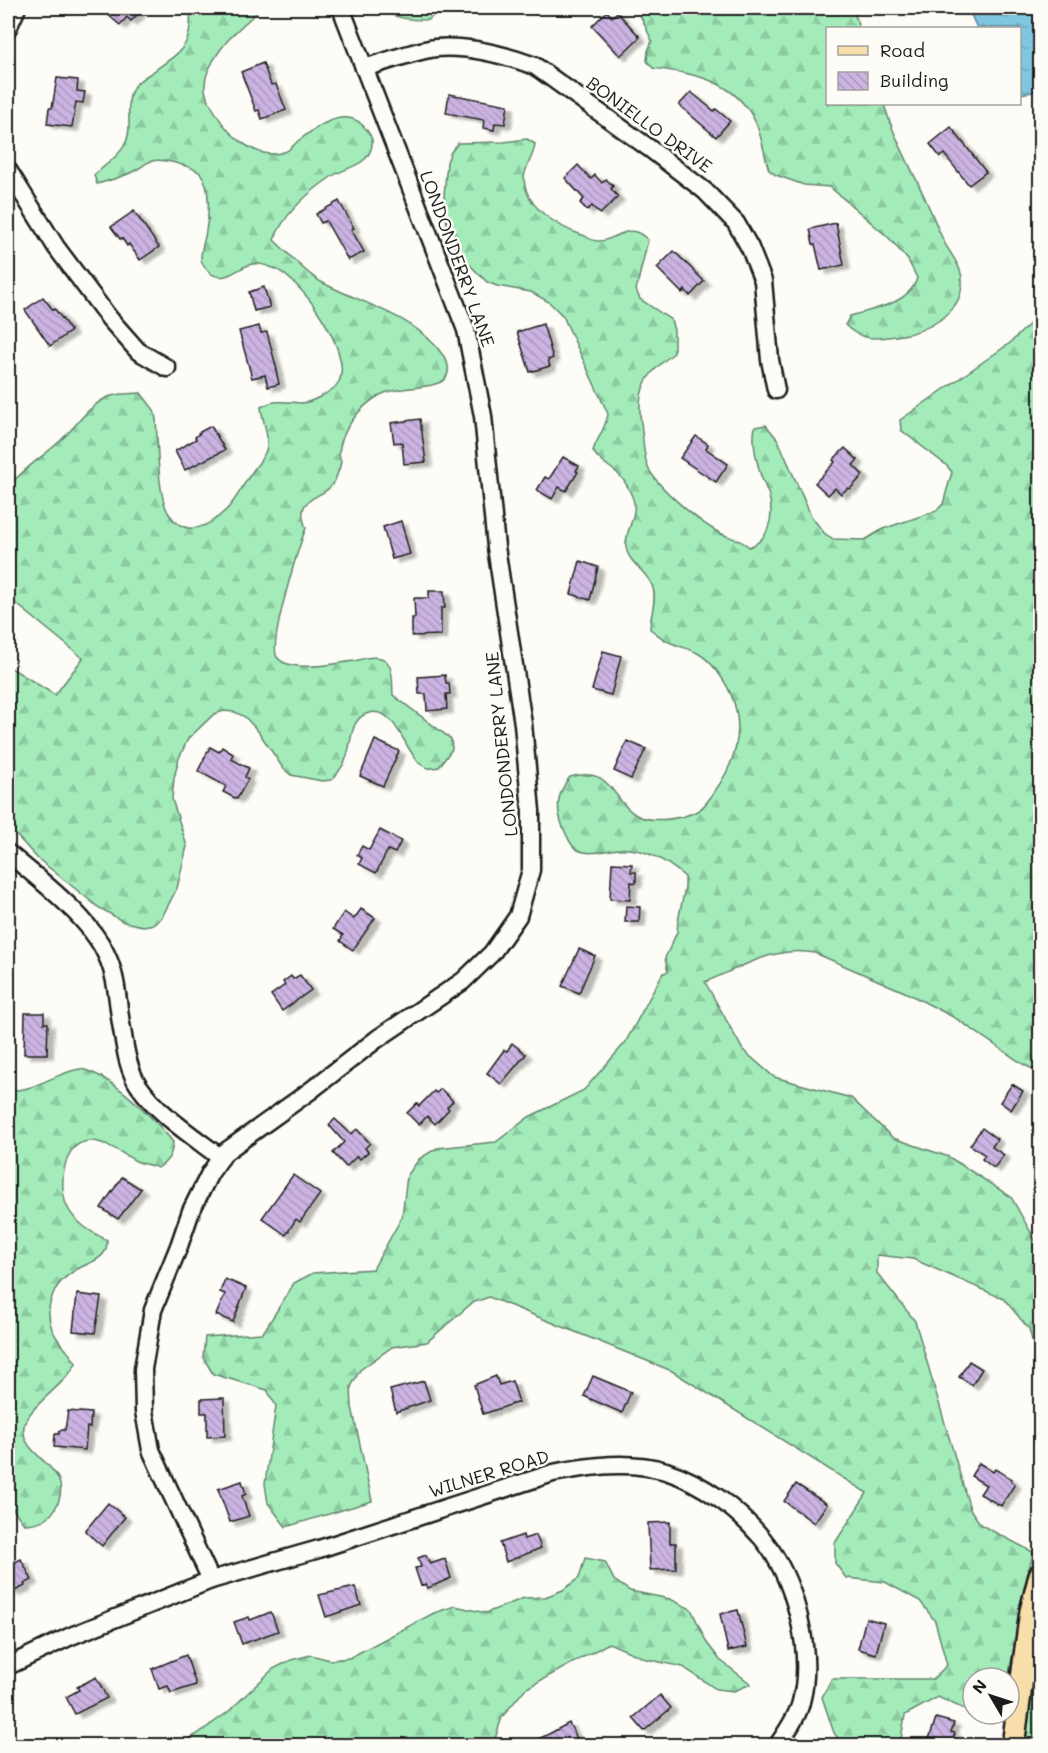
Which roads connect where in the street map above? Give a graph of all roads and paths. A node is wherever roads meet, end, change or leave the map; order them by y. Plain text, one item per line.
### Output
1 (16, 8) edge
2 (340, 8) edge
3 (8, 28) edge
4 (364, 68) junction
5 (8, 170) edge
6 (167, 368) dead end
7 (776, 390) dead end
8 (8, 853) edge
9 (221, 1158) junction
10 (1041, 1575) edge
11 (211, 1580) junction
12 (8, 1666) edge
13 (777, 1746) edge
14 (1013, 1746) edge

1 - 3 street
2 - 4 street, LONDONDERRY LANE
4 - 7 street, BONIELLO DRIVE
4 - 9 street, LONDONDERRY LANE
5 - 6 street
8 - 9 street
9 - 11 street, LONDONDERRY LANE
10 - 14 main road
11 - 12 street, WILNER ROAD
11 - 13 street, WILNER ROAD

